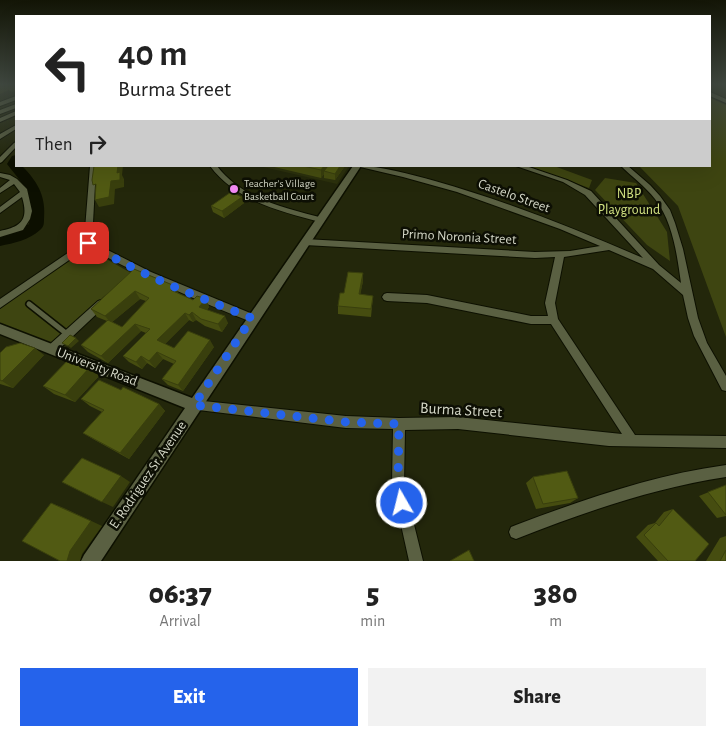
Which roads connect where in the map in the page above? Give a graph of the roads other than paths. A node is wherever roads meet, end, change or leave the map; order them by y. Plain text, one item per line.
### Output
1 (14, 110) edge
2 (0, 120) edge
3 (15, 128) edge
4 (0, 137) edge
5 (15, 145) edge
6 (0, 161) edge
7 (93, 167) edge
8 (214, 167) edge
9 (357, 167) edge
10 (364, 167) edge
11 (522, 167) edge
12 (625, 167) edge
13 (0, 176) edge
14 (14, 181) junction
15 (0, 191) edge
16 (24, 192) junction
17 (0, 211) edge
18 (320, 220) junction
19 (0, 234) edge
20 (305, 242) junction
21 (88, 243) junction
22 (612, 247) junction
23 (560, 254) junction
24 (656, 267) junction
25 (688, 293) junction
26 (110, 296) edge
27 (387, 297) dead end
28 (0, 304) edge
29 (29, 304) dead end
30 (252, 318) junction
31 (554, 320) junction
32 (0, 329) edge
33 (68, 335) junction
34 (52, 349) junction
35 (726, 386) edge
36 (194, 405) junction
37 (399, 424) junction
38 (632, 440) junction
39 (726, 442) edge
40 (726, 471) edge
41 (516, 532) dead end
42 (90, 561) edge
43 (416, 561) edge

1 - 2 street
3 - 4 street
5 - 6 street
7 - 21 street
8 - 18 street
9 - 18 street, E. Rodriguez Sr. Avenue
10 - 22 street, Castelo Street
11 - 24 street
12 - 25 street
13 - 14 street
14 - 15 street
14 - 16 street
16 - 17 street
16 - 19 street
18 - 20 street, E. Rodriguez Sr. Avenue
20 - 23 street, Primo Noronia Street
20 - 30 street, E. Rodriguez Sr. Avenue
21 - 28 street
21 - 30 street
22 - 23 street, Primo Noronia Street
22 - 24 street, Castelo Street
23 - 31 street
24 - 25 street
25 - 35 street
26 - 33 street
27 - 31 street
29 - 33 lane
30 - 36 street, E. Rodriguez Sr. Avenue
31 - 38 street
32 - 34 street, University Road
33 - 34 street
34 - 36 street, University Road
36 - 37 street, Burma Street
36 - 42 street, E. Rodriguez Sr. Avenue
37 - 38 street, Burma Street
37 - 43 street
38 - 39 street, Burma Street
40 - 41 street

